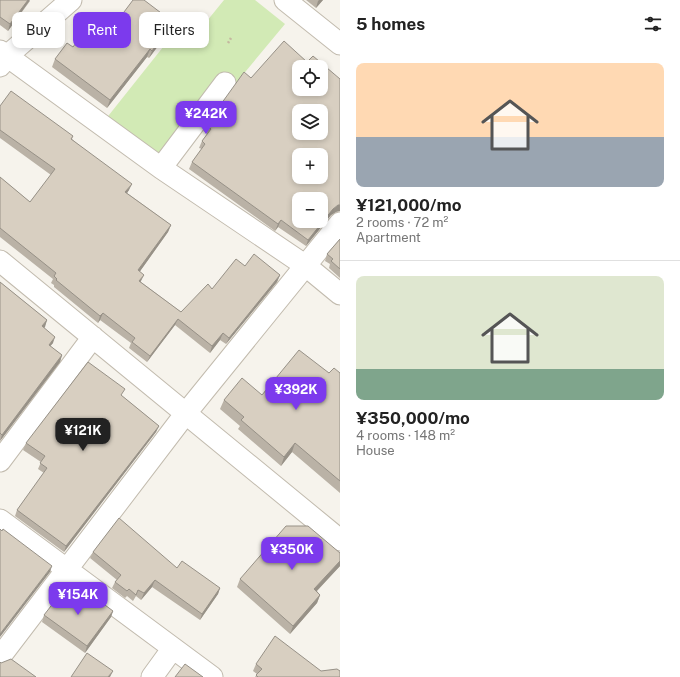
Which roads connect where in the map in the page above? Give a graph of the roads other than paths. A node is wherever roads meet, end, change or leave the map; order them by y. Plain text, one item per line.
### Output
1 (71, 0) edge
2 (285, 0) edge
3 (340, 44) edge
4 (2, 58) edge
5 (225, 83) dead end
6 (161, 168) junction
7 (340, 223) edge
8 (0, 261) edge
9 (306, 266) junction
10 (340, 294) edge
11 (93, 337) junction
12 (186, 413) junction
13 (0, 461) edge
14 (0, 520) edge
15 (340, 540) edge
16 (66, 569) junction
17 (173, 648) junction
18 (0, 658) edge
19 (152, 677) edge
20 (212, 677) edge

1 - 4 street
2 - 3 street
4 - 6 street
5 - 6 street
6 - 9 street
7 - 9 street
8 - 11 street
9 - 10 street
9 - 12 street
11 - 12 street
11 - 13 street
12 - 15 street
12 - 16 street
14 - 16 street
16 - 17 street
16 - 18 street
17 - 19 street
17 - 20 street

